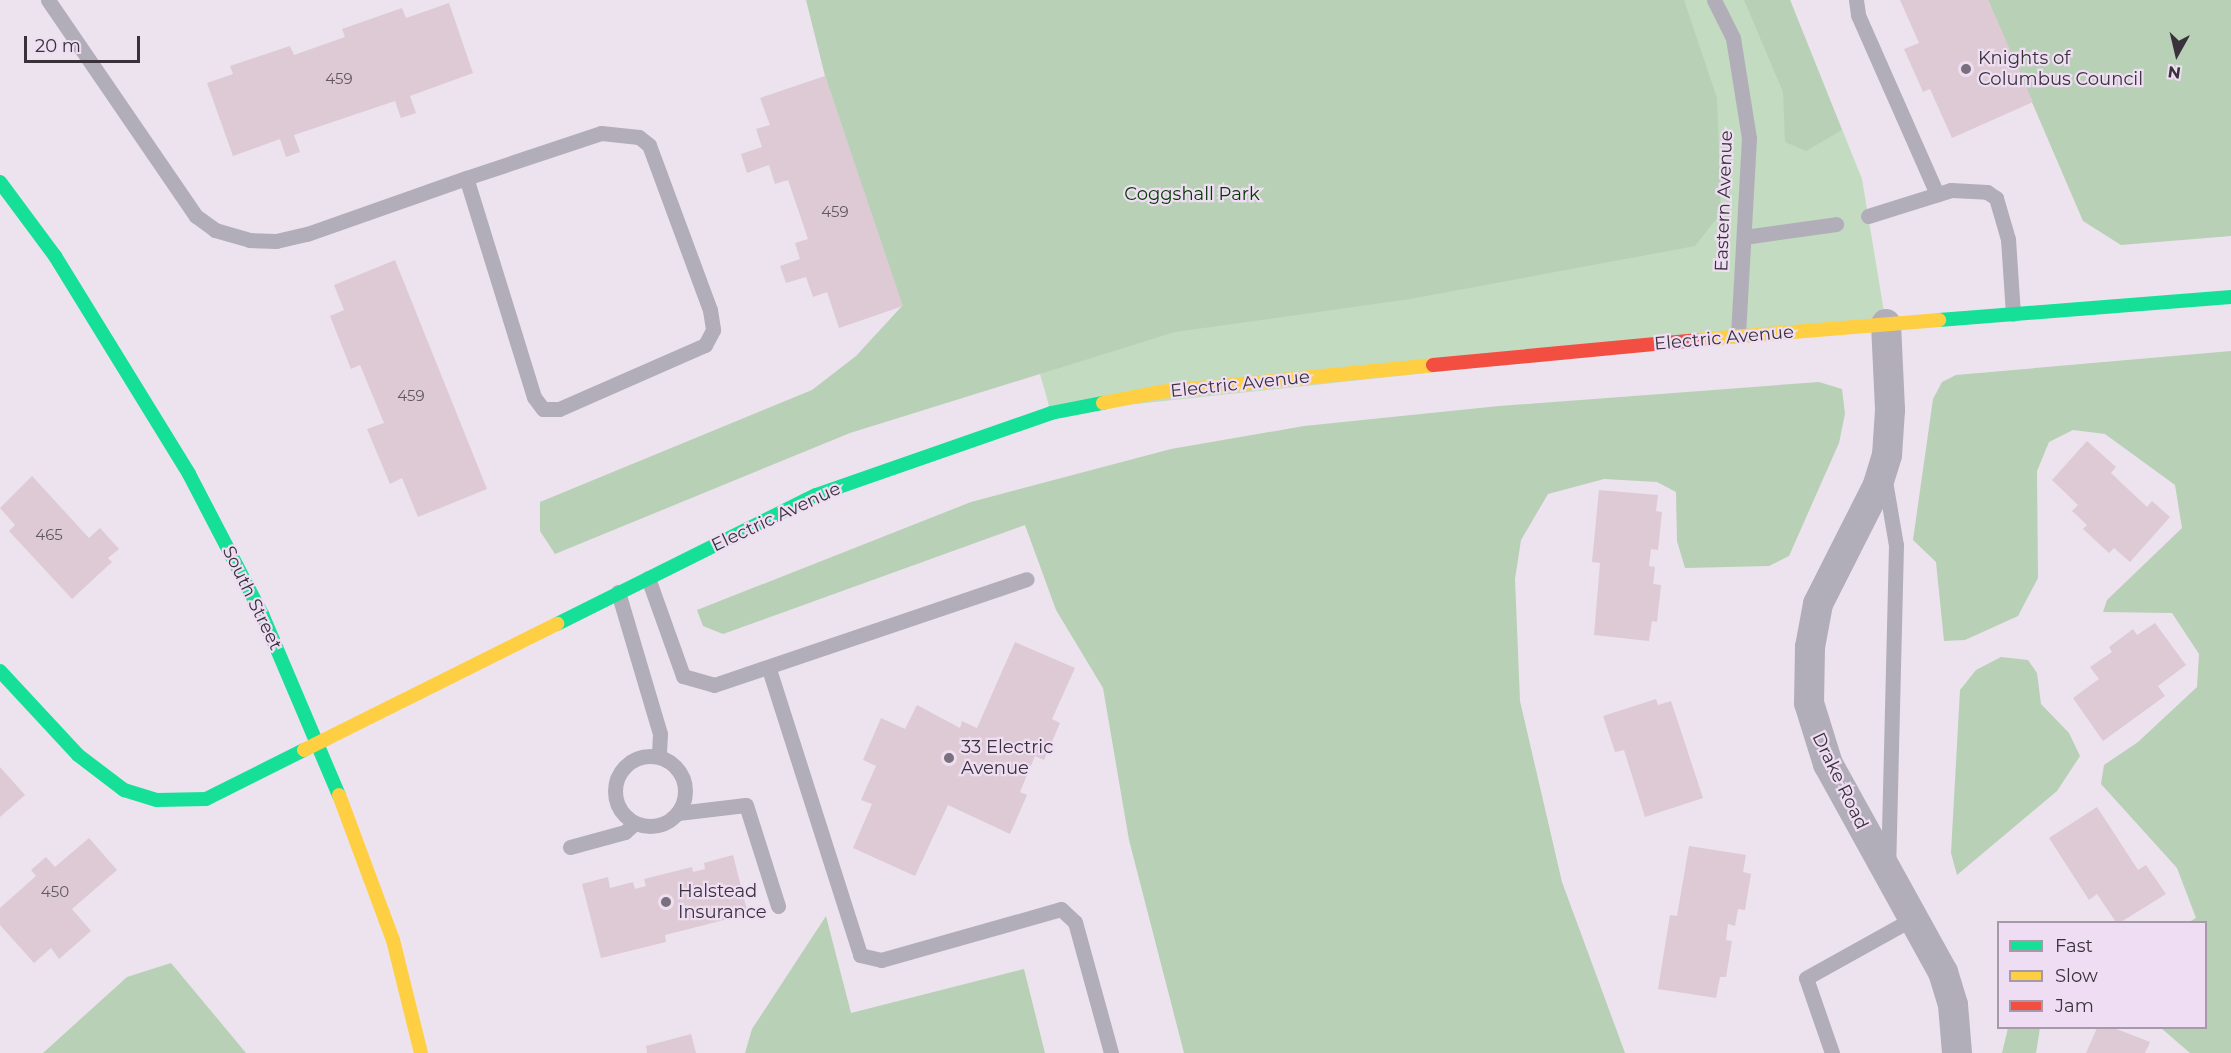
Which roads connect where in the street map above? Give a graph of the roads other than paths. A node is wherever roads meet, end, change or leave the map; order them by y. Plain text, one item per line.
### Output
1 (48, 0) edge
2 (1714, 0) edge
3 (1856, 0) edge
4 (466, 178) junction
5 (0, 182) edge
6 (1936, 194) junction
7 (1868, 216) dead end
8 (1836, 224) dead end
9 (1744, 237) junction
10 (2231, 297) edge
11 (2013, 314) junction
12 (1886, 324) junction
13 (1738, 336) junction
14 (1883, 472) junction
15 (648, 578) junction
16 (1027, 579) dead end
17 (618, 592) junction
18 (769, 669) junction
19 (0, 671) edge
20 (319, 740) junction
21 (659, 756) junction
22 (678, 813) junction
23 (635, 823) junction
24 (570, 847) dead end
25 (1888, 873) junction
26 (778, 906) dead end
27 (1914, 918) junction
28 (421, 1053) edge
29 (1111, 1053) edge
30 (1832, 1053) edge
31 (1956, 1053) edge

1 - 4 lane
2 - 9 lane, Eastern Avenue
3 - 6 lane
4 - 4 lane
5 - 20 main road, South Street
6 - 7 lane
6 - 11 lane
8 - 9 lane
9 - 13 lane, Eastern Avenue
10 - 11 main road, Electric Avenue
11 - 12 main road, Electric Avenue
12 - 13 main road, Electric Avenue
12 - 14 street, Drake Road
13 - 15 main road, Electric Avenue
14 - 25 lane
14 - 25 street, Drake Road
15 - 17 main road, Electric Avenue
15 - 18 lane
16 - 18 lane
17 - 20 main road, Electric Avenue
17 - 21 lane
18 - 29 lane
19 - 20 main road, Electric Avenue
20 - 28 main road, South Street
21 - 22 lane
21 - 23 lane
22 - 23 lane
22 - 26 lane
23 - 24 lane
25 - 27 street, Drake Road
27 - 30 lane
27 - 31 street, Drake Road

